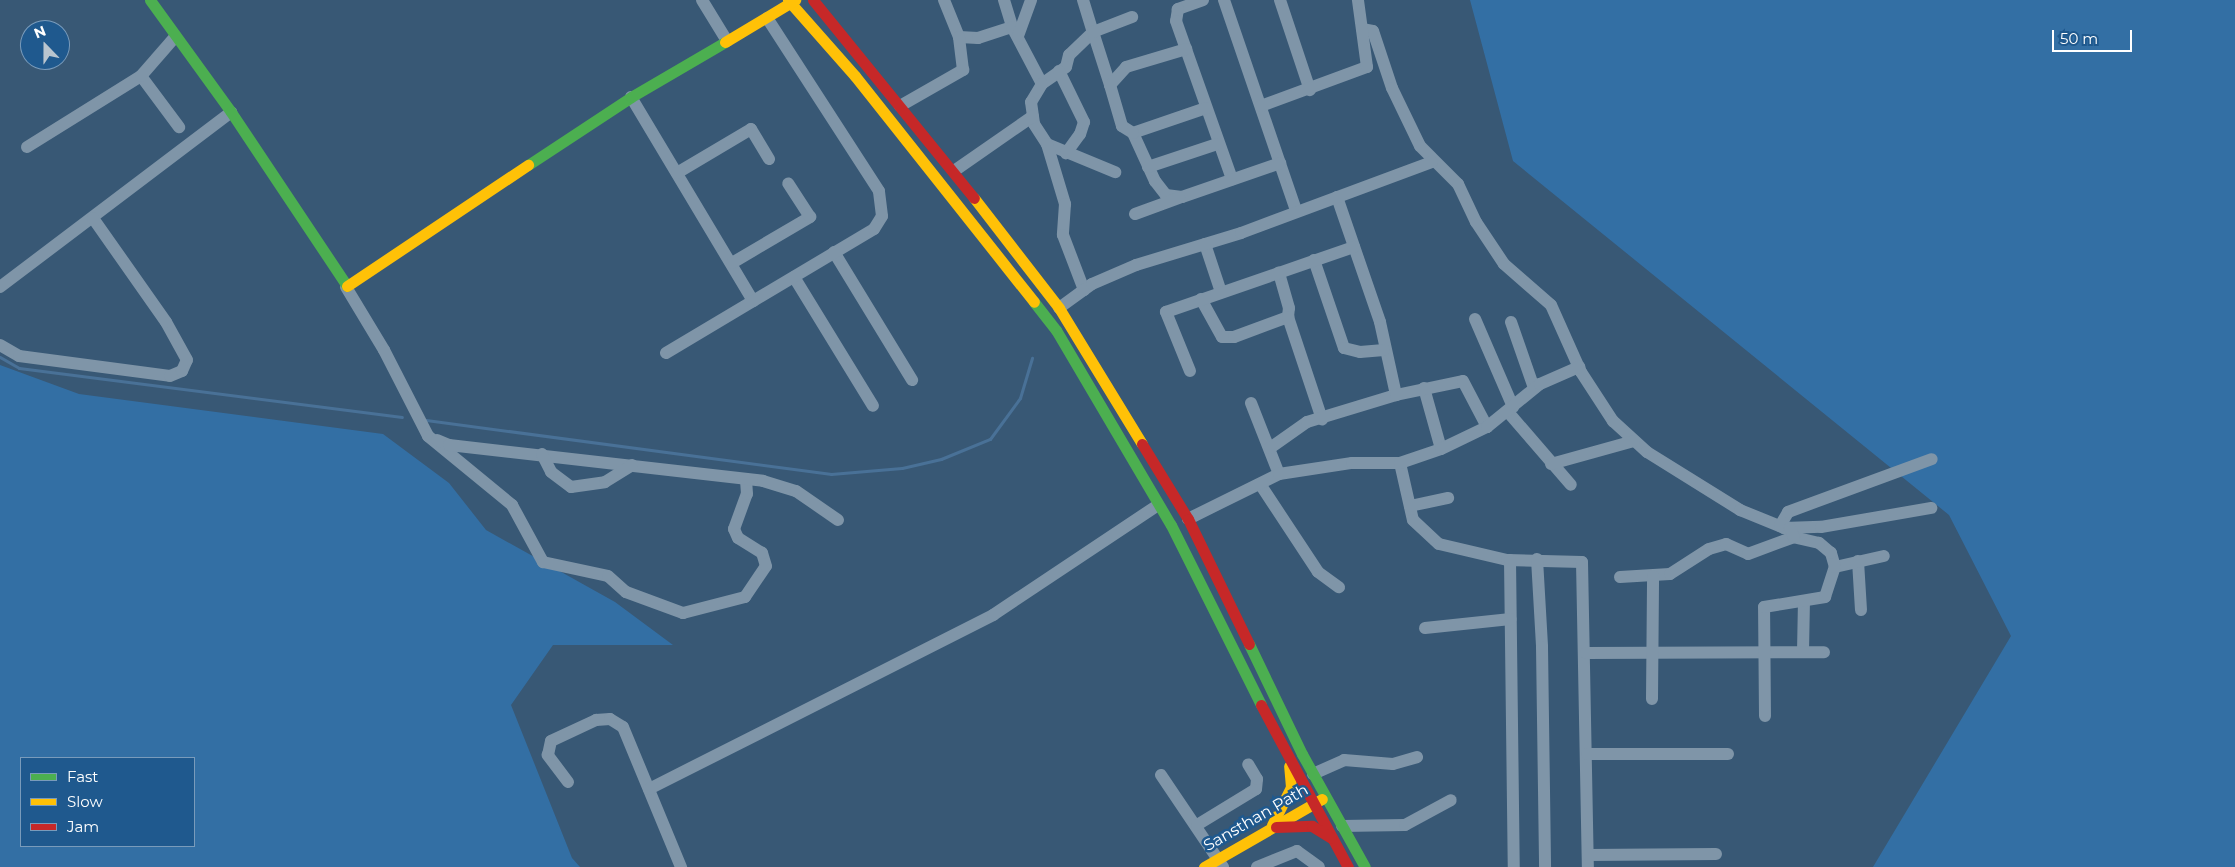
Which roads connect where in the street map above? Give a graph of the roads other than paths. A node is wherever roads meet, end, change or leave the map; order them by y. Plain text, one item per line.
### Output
1 (150, 0) edge
2 (702, 0) edge
3 (813, 0) edge
4 (944, 0) edge
5 (1004, 0) edge
6 (1031, 0) edge
7 (1083, 0) edge
8 (1203, 0) edge
9 (1224, 0) edge
10 (1280, 0) edge
11 (1358, 0) edge
12 (791, 1) edge
13 (1132, 17) dead end
14 (767, 18) junction
15 (1362, 29) junction
16 (1016, 32) junction
17 (1093, 32) junction
18 (175, 37) junction
19 (959, 37) junction
20 (727, 41) junction
21 (1186, 49) junction
22 (1059, 71) junction
23 (141, 76) junction
24 (1042, 84) junction
25 (1110, 85) junction
26 (1310, 90) junction
27 (631, 97) junction
28 (900, 106) junction
29 (1261, 106) junction
30 (1206, 108) junction
31 (231, 112) junction
32 (1033, 116) junction
33 (179, 126) dead end
34 (1134, 133) junction
35 (1047, 144) junction
36 (1217, 144) junction
37 (27, 147) dead end
38 (1066, 153) junction
39 (769, 158) dead end
40 (1432, 162) junction
41 (1280, 163) junction
42 (1148, 167) junction
43 (954, 171) junction
44 (1115, 172) dead end
45 (677, 173) junction
46 (1232, 179) junction
47 (788, 183) dead end
48 (1182, 197) junction
49 (1338, 197) junction
50 (1296, 210) junction
51 (1135, 214) dead end
52 (93, 218) junction
53 (1205, 244) junction
54 (1354, 247) junction
55 (834, 252) junction
56 (1314, 260) junction
57 (732, 263) junction
58 (1279, 272) junction
59 (794, 277) junction
60 (0, 287) edge
61 (346, 287) junction
62 (1084, 290) junction
63 (1221, 292) junction
64 (1201, 299) junction
65 (753, 301) junction
66 (1059, 308) junction
67 (1288, 317) junction
68 (1475, 318) dead end
69 (1511, 322) dead end
70 (0, 345) edge
71 (1384, 350) junction
72 (666, 353) dead end
73 (1579, 367) junction
74 (1190, 371) dead end
75 (912, 380) dead end
76 (1424, 388) junction
77 (1534, 388) junction
78 (1396, 395) junction
79 (1251, 403) dead end
80 (873, 406) dead end
81 (1510, 410) junction
82 (1322, 419) junction
83 (1487, 427) junction
84 (428, 436) junction
85 (1634, 441) junction
86 (1270, 448) junction
87 (1440, 449) junction
88 (542, 454) junction
89 (1932, 459) dead end
90 (1400, 463) junction
91 (1551, 464) junction
92 (632, 465) junction
93 (1279, 474) junction
94 (746, 479) junction
95 (1260, 484) junction
96 (1571, 485) dead end
97 (1448, 498) dead end
98 (1158, 505) junction
99 (1410, 506) junction
100 (1931, 508) dead end
101 (1188, 518) junction
102 (838, 520) dead end
103 (1788, 531) junction
104 (1884, 556) dead end
105 (1537, 559) junction
106 (1510, 560) junction
107 (1858, 561) junction
108 (1835, 568) junction
109 (1653, 576) junction
110 (1620, 577) dead end
111 (1339, 587) dead end
112 (1804, 602) junction
113 (1861, 610) dead end
114 (1511, 619) junction
115 (1425, 628) dead end
116 (1763, 652) junction
117 (1803, 652) junction
118 (1824, 652) dead end
119 (1586, 653) junction
120 (1650, 653) junction
121 (1652, 699) dead end
122 (1765, 716) dead end
123 (1587, 754) junction
124 (1728, 754) dead end
125 (1417, 757) dead end
126 (1289, 761) junction
127 (1248, 764) dead end
128 (1312, 774) junction
129 (1161, 775) dead end
130 (568, 782) dead end
131 (648, 789) junction
132 (1326, 797) junction
133 (1451, 800) dead end
134 (1312, 804) junction
135 (1198, 825) junction
136 (1342, 826) junction
137 (1270, 828) junction
138 (1331, 838) junction
139 (1716, 854) dead end
140 (1588, 861) edge
141 (1221, 863) edge
142 (681, 867) edge
143 (1204, 867) edge
144 (1257, 867) edge
145 (1319, 867) edge
146 (1348, 867) edge
147 (1365, 867) edge
148 (1514, 867) edge
149 (1545, 867) edge

1 - 18 main road
2 - 20 street
3 - 28 main road
4 - 19 street
5 - 16 street
6 - 16 street
7 - 17 street
8 - 21 street
9 - 29 street
10 - 26 street
11 - 15 street
12 - 14 main road
12 - 98 main road
13 - 17 street
14 - 20 main road
14 - 55 street
15 - 26 street
15 - 40 street
16 - 19 street
16 - 24 street
17 - 22 street
17 - 25 street
18 - 23 street
18 - 31 main road
19 - 28 street
20 - 27 main road
21 - 25 street
21 - 30 street
22 - 24 street
22 - 38 street
23 - 33 street
23 - 37 street
24 - 32 street
25 - 34 street
26 - 29 street
27 - 45 street
27 - 61 main road
28 - 43 main road
29 - 41 street
30 - 34 street
30 - 36 street
31 - 52 street
31 - 61 main road
32 - 35 street
32 - 43 street
34 - 42 street
35 - 38 street
35 - 62 street
36 - 42 street
36 - 46 street
38 - 44 street
39 - 45 street
40 - 49 street
40 - 73 street
41 - 46 street
41 - 50 street
42 - 48 street
43 - 66 main road
45 - 57 street
46 - 48 street
47 - 57 street
48 - 51 street
49 - 50 street
49 - 54 street
50 - 53 street
52 - 60 street
52 - 70 street
53 - 62 street
53 - 63 street
54 - 56 street
54 - 71 street
55 - 59 street
55 - 75 street
56 - 58 street
56 - 71 street
57 - 65 street
58 - 63 street
58 - 67 street
59 - 65 street
59 - 80 street
61 - 84 street
62 - 66 street
63 - 64 street
64 - 67 street
64 - 74 street
65 - 72 street
66 - 101 main road
67 - 82 street
68 - 81 street
69 - 77 street
71 - 78 street
73 - 77 street
73 - 85 street
76 - 78 street
76 - 83 street
76 - 87 street
77 - 81 street
78 - 82 street
79 - 86 street
81 - 83 street
81 - 91 street
82 - 86 street
83 - 87 street
84 - 88 street
84 - 94 street
85 - 91 street
85 - 103 street
86 - 93 street
87 - 90 street
88 - 92 street
88 - 92 street
89 - 103 street
90 - 93 street
90 - 99 street
91 - 96 street
92 - 94 street
93 - 95 street
94 - 102 street
95 - 101 street
95 - 111 street
97 - 99 street
98 - 126 main road
98 - 131 street
99 - 106 street
100 - 103 street
101 - 128 main road
103 - 108 street
103 - 109 street
104 - 107 street
105 - 106 street
105 - 119 street
105 - 149 street
106 - 114 street
107 - 108 street
107 - 113 street
108 - 112 street
109 - 110 street
109 - 120 street
112 - 116 street
112 - 117 street
114 - 115 street
114 - 148 street
116 - 117 street
116 - 120 street
116 - 122 street
117 - 118 street
119 - 120 street
119 - 123 street
120 - 121 street
123 - 124 street
123 - 140 street
125 - 128 street
126 - 134 main road
126 - 137 main road
127 - 135 street
128 - 132 main road
129 - 135 street
130 - 131 street
131 - 142 street
132 - 134 main road, Sansthan Path
132 - 136 main road
133 - 136 street
134 - 137 main road, Sansthan Path
134 - 138 main road
135 - 141 street
136 - 147 main road
137 - 138 main road
137 - 141 main road, Sansthan Path
138 - 146 main road
139 - 140 street
141 - 143 main road, Sansthan Path
144 - 145 street

